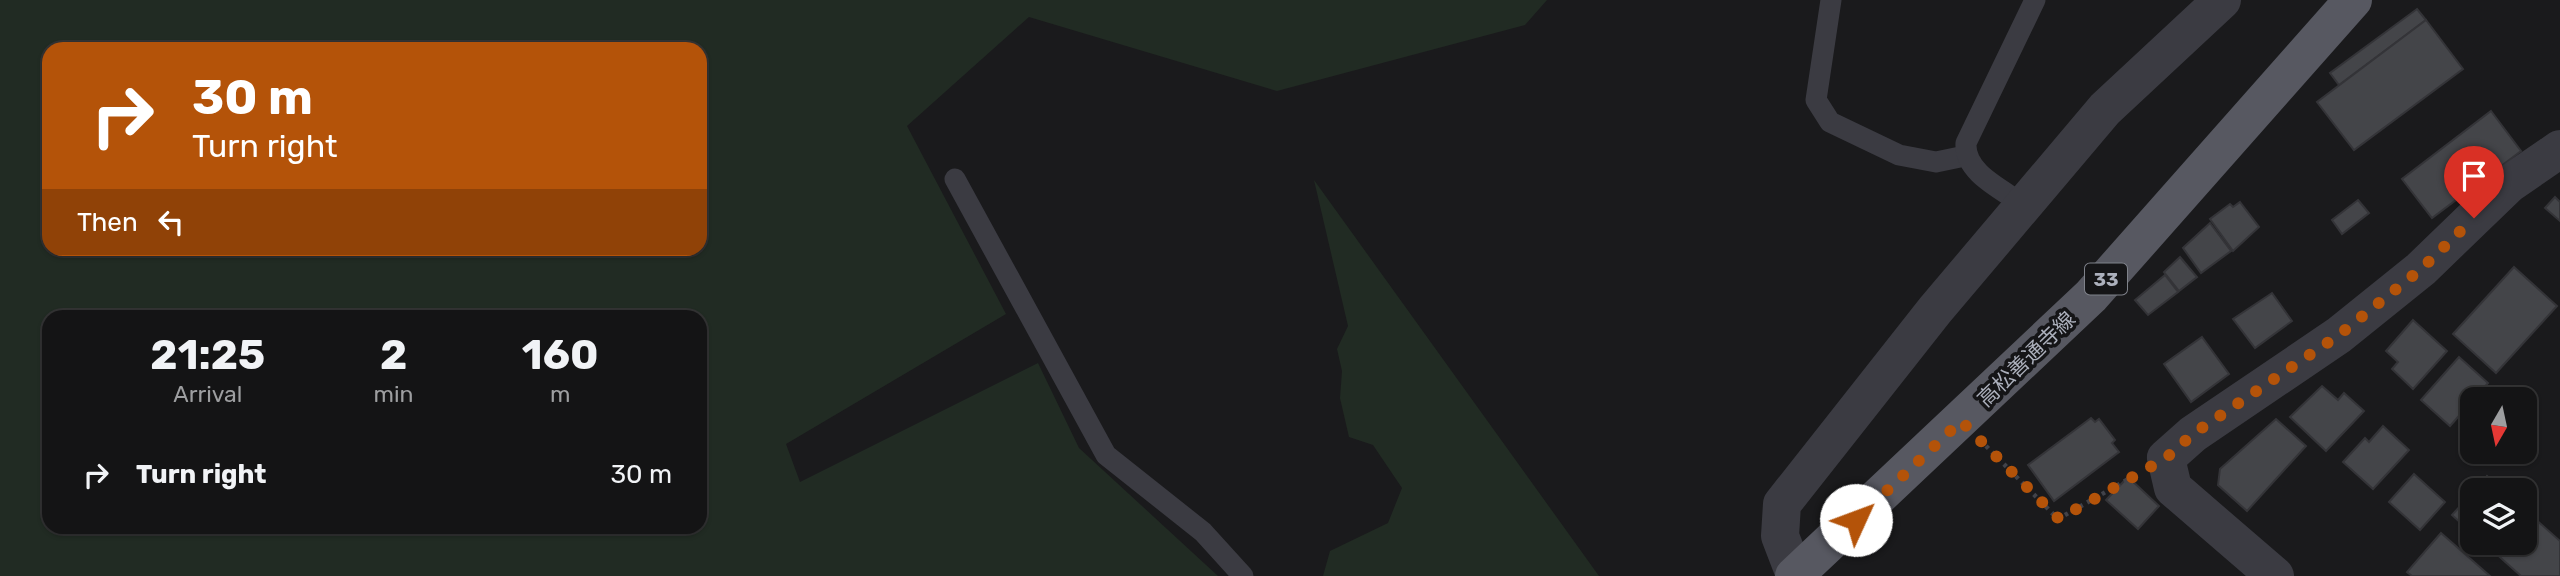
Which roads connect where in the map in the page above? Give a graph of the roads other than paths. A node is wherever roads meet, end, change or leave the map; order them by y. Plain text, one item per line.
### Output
1 (1831, 0) edge
2 (2035, 0) edge
3 (2222, 0) edge
4 (2353, 0) edge
5 (2560, 149) edge
6 (1965, 156) junction
7 (955, 179) dead end
8 (2024, 205) junction
9 (1243, 576) edge
10 (1795, 576) edge
11 (2275, 576) edge

1 - 6 lane
2 - 6 lane
3 - 8 street
4 - 10 main road, 高松善通寺線 / 33
5 - 11 street
6 - 8 lane
7 - 9 lane
8 - 10 street

